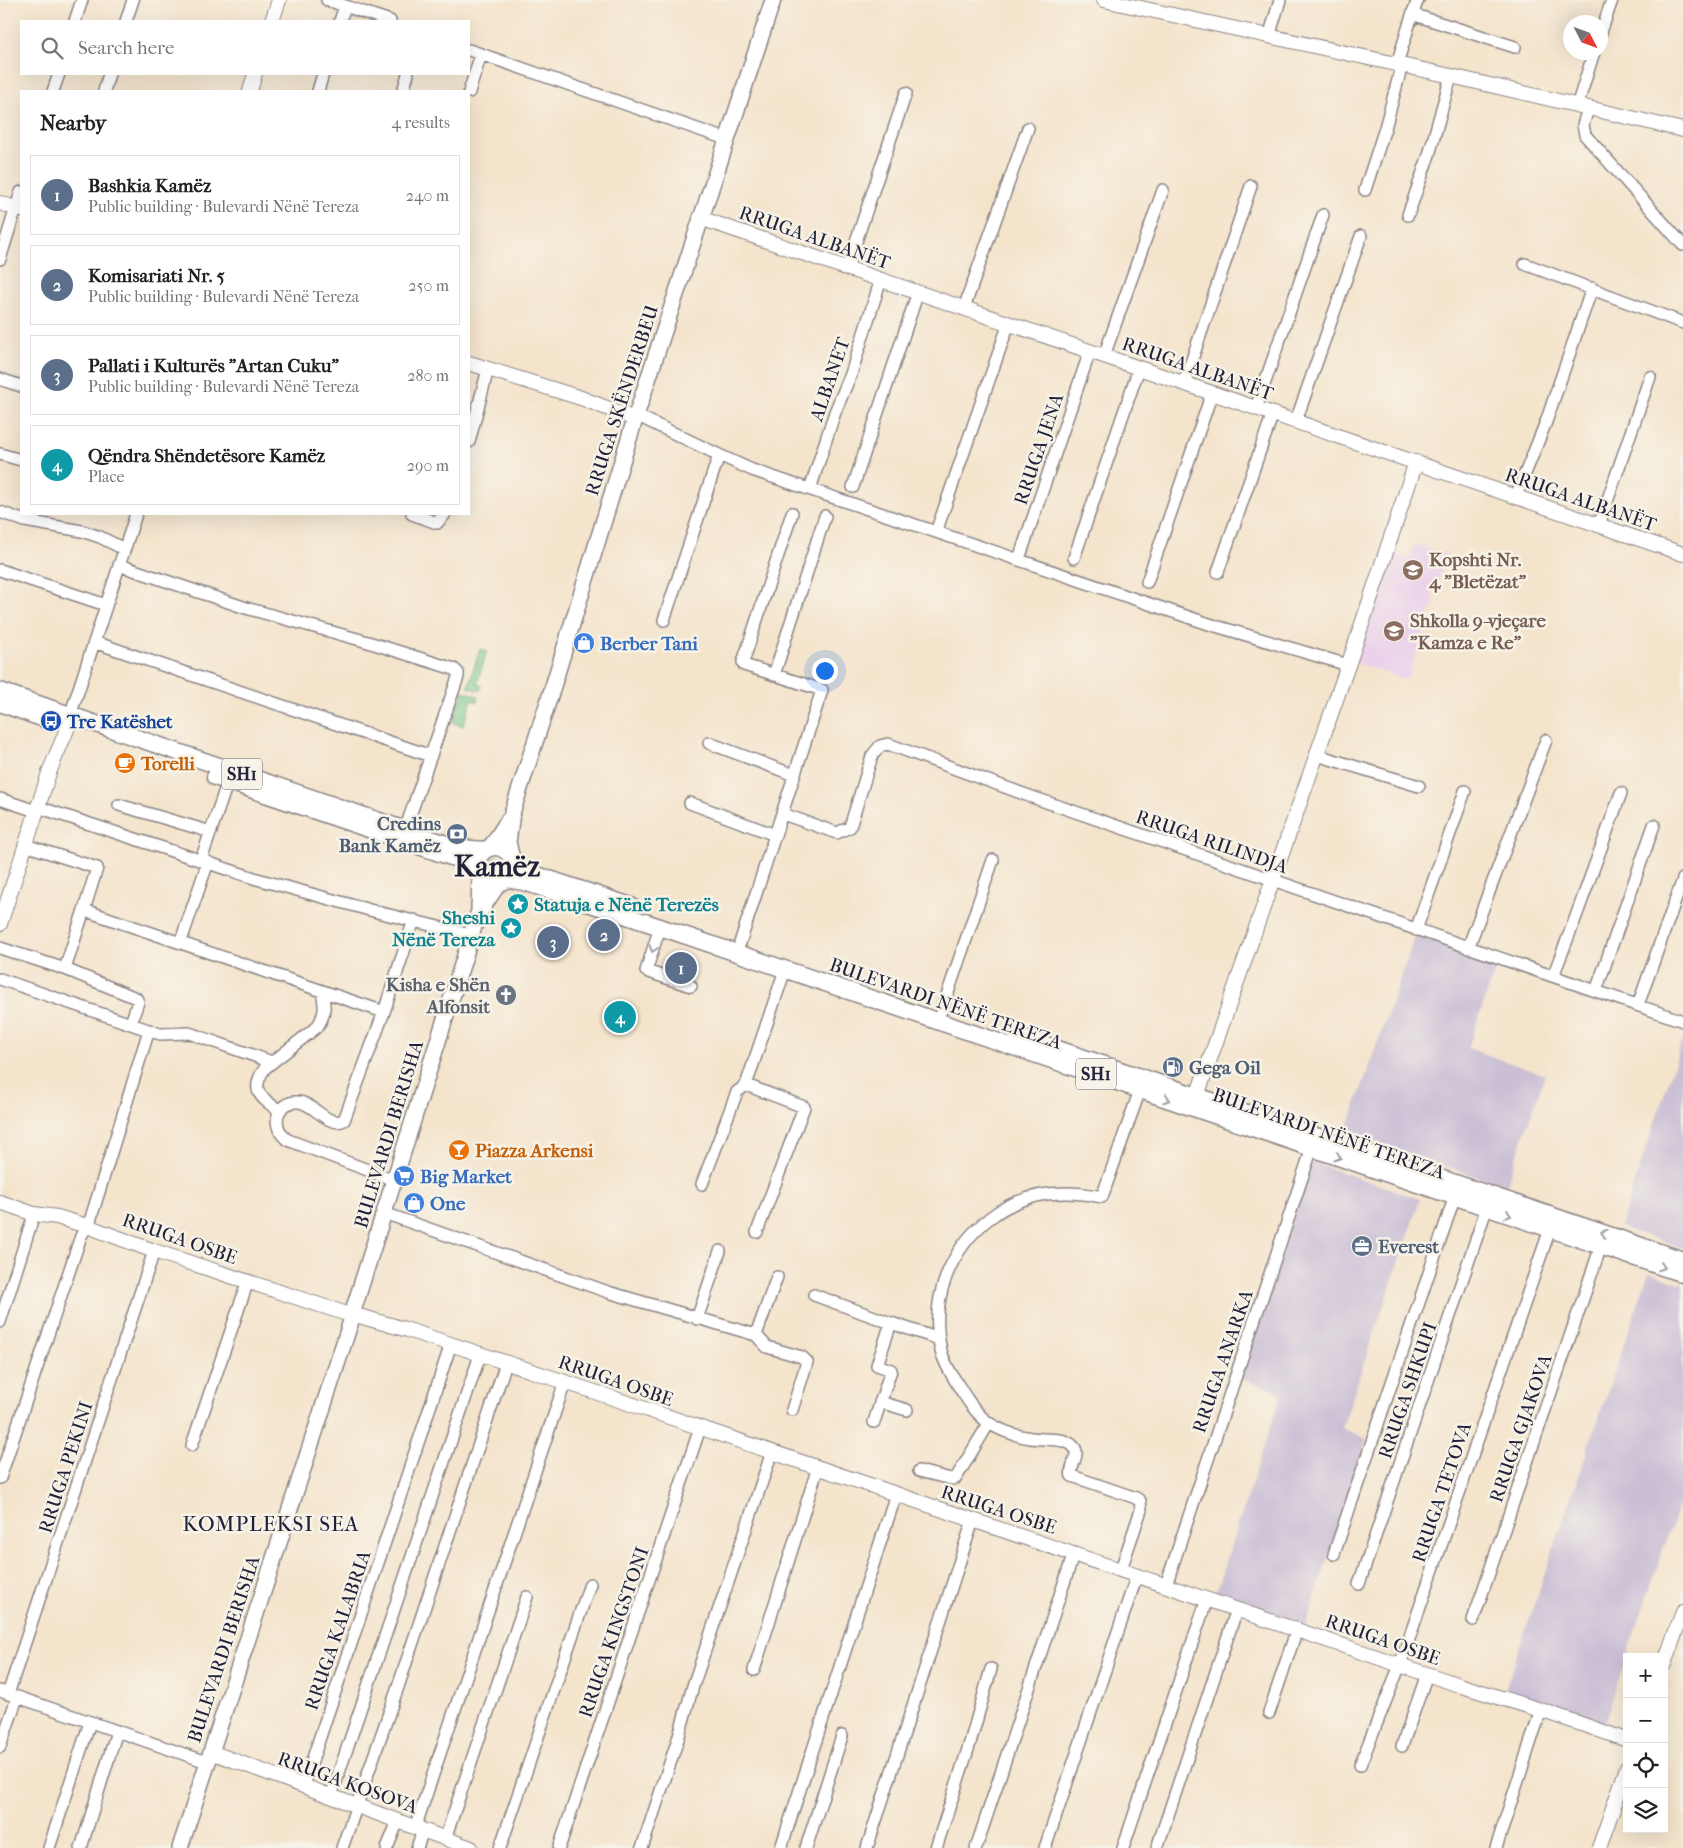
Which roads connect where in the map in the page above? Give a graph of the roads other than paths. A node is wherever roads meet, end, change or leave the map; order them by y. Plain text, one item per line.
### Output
1 (82, 0) edge
2 (133, 0) edge
3 (279, 0) edge
4 (327, 0) edge
5 (773, 0) edge
6 (1104, 0) edge
7 (1280, 0) edge
8 (1418, 0) edge
9 (1612, 0) edge
10 (345, 6) junction
11 (1413, 12) junction
12 (1607, 15) edge
13 (75, 20) edge
14 (126, 20) edge
15 (272, 20) edge
16 (340, 20) edge
17 (387, 20) edge
18 (1269, 37) junction
19 (1514, 47) dead end
20 (470, 50) edge
21 (481, 54) junction
22 (1592, 60) edge
23 (1399, 65) junction
24 (59, 75) edge
25 (109, 75) edge
26 (256, 75) edge
27 (323, 75) edge
28 (408, 75) edge
29 (1451, 76) junction
30 (53, 90) edge
31 (104, 90) edge
32 (250, 90) edge
33 (318, 90) edge
34 (403, 90) edge
35 (470, 90) edge
36 (906, 93) dead end
37 (1583, 107) junction
38 (1028, 128) dead end
39 (1683, 130) edge
40 (726, 139) junction
41 (1251, 186) dead end
42 (1163, 190) dead end
43 (1364, 190) dead end
44 (0, 202) edge
45 (19, 209) edge
46 (1408, 215) dead end
47 (1323, 216) dead end
48 (700, 218) junction
49 (1361, 236) dead end
50 (1683, 245) edge
51 (0, 259) edge
52 (1525, 264) dead end
53 (847, 268) junction
54 (881, 279) junction
55 (1592, 288) junction
56 (918, 292) junction
57 (964, 308) junction
58 (1683, 322) edge
59 (1010, 324) junction
60 (1090, 351) junction
61 (1104, 356) junction
62 (470, 362) edge
63 (1140, 368) junction
64 (488, 369) junction
65 (1650, 377) dead end
66 (0, 379) edge
67 (1184, 383) junction
68 (20, 386) edge
69 (1212, 393) junction
70 (1256, 408) junction
71 (1273, 413) junction
72 (636, 417) junction
73 (472, 420) edge
74 (1296, 421) junction
75 (470, 435) edge
76 (0, 454) edge
77 (719, 455) junction
78 (20, 460) edge
79 (1416, 462) junction
80 (854, 487) dead end
81 (810, 489) junction
82 (1516, 496) junction
83 (0, 512) edge
84 (792, 513) dead end
85 (136, 515) edge
86 (414, 515) edge
87 (444, 515) edge
88 (825, 516) dead end
89 (27, 517) edge
90 (1599, 524) junction
91 (936, 532) junction
92 (124, 548) junction
93 (1683, 554) edge
94 (1074, 558) dead end
95 (1018, 559) junction
96 (119, 565) junction
97 (0, 570) edge
98 (1218, 572) dead end
99 (1147, 582) dead end
100 (106, 605) junction
101 (664, 620) dead end
102 (94, 642) junction
103 (1348, 665) junction
104 (774, 675) junction
105 (0, 691) edge
106 (0, 703) edge
107 (69, 721) junction
108 (1546, 740) dead end
109 (709, 743) dead end
110 (1317, 755) junction
111 (431, 756) junction
112 (794, 776) junction
113 (228, 781) junction
114 (1419, 786) dead end
115 (1465, 791) dead end
116 (1621, 792) dead end
117 (0, 799) edge
118 (690, 802) dead end
119 (119, 805) dead end
120 (37, 809) junction
121 (512, 813) junction
122 (783, 814) junction
123 (1654, 825) dead end
124 (405, 830) junction
125 (211, 832) junction
126 (774, 835) junction
127 (25, 845) junction
128 (487, 849) junction
129 (512, 859) junction
130 (993, 860) dead end
131 (205, 861) junction
132 (479, 872) junction
133 (1683, 879) edge
134 (1272, 880) junction
135 (503, 881) junction
136 (84, 910) junction
137 (478, 914) junction
138 (414, 920) junction
139 (0, 924) edge
140 (660, 927) junction
141 (1416, 930) junction
142 (471, 935) junction
143 (181, 941) junction
144 (0, 948) edge
145 (739, 948) junction
146 (1468, 948) junction
147 (65, 969) junction
148 (785, 970) junction
149 (1553, 976) junction
150 (0, 979) edge
151 (691, 986) dead end
152 (322, 991) junction
153 (1596, 991) junction
154 (1638, 1006) junction
155 (942, 1010) junction
156 (384, 1012) junction
157 (1683, 1021) edge
158 (131, 1023) junction
159 (149, 1030) junction
160 (272, 1062) junction
161 (746, 1085) junction
162 (1140, 1090) junction
163 (1197, 1096) junction
164 (278, 1116) junction
165 (1312, 1148) junction
166 (394, 1180) junction
167 (702, 1184) dead end
168 (1455, 1196) junction
169 (0, 1202) edge
170 (1487, 1207) junction
171 (384, 1213) junction
172 (34, 1214) junction
173 (87, 1226) junction
174 (1550, 1229) junction
175 (757, 1232) dead end
176 (1601, 1246) junction
177 (154, 1251) junction
178 (720, 1251) dead end
179 (1683, 1260) edge
180 (1683, 1274) edge
181 (777, 1277) dead end
182 (248, 1281) junction
183 (814, 1295) dead end
184 (353, 1315) junction
185 (697, 1319) junction
186 (0, 1322) edge
187 (891, 1323) junction
188 (756, 1335) junction
189 (939, 1338) junction
190 (451, 1344) junction
191 (480, 1355) junction
192 (506, 1363) junction
193 (565, 1382) junction
194 (880, 1402) junction
195 (792, 1410) dead end
196 (907, 1410) dead end
197 (874, 1422) dead end
198 (989, 1423) junction
199 (700, 1428) junction
200 (192, 1445) dead end
201 (772, 1452) junction
202 (818, 1467) junction
203 (919, 1470) dead end
204 (0, 1478) edge
205 (896, 1494) junction
206 (973, 1520) junction
207 (1074, 1553) junction
208 (1334, 1554) dead end
209 (1120, 1569) junction
210 (1137, 1574) junction
211 (590, 1584) dead end
212 (1166, 1584) junction
213 (1359, 1584) dead end
214 (527, 1597) dead end
215 (1207, 1598) junction
216 (1237, 1609) junction
217 (1683, 1612) edge
218 (1473, 1620) dead end
219 (1297, 1629) junction
220 (1668, 1653) edge
221 (1400, 1665) junction
222 (991, 1669) dead end
223 (754, 1670) dead end
224 (1427, 1674) junction
225 (8, 1694) edge
226 (1541, 1710) junction
227 (1269, 1713) dead end
228 (90, 1722) junction
229 (117, 1731) junction
230 (842, 1736) dead end
231 (1623, 1739) edge
232 (1402, 1746) dead end
233 (0, 1747) edge
234 (209, 1757) junction
235 (1360, 1765) dead end
236 (1623, 1779) edge
237 (304, 1785) junction
238 (332, 1796) junction
239 (358, 1806) junction
240 (398, 1821) junction
241 (419, 1829) junction
242 (445, 1839) junction
243 (49, 1848) edge
244 (81, 1848) edge
245 (180, 1848) edge
246 (342, 1848) edge
247 (387, 1848) edge
248 (417, 1848) edge
249 (471, 1848) edge
250 (500, 1848) edge
251 (559, 1848) edge
252 (642, 1848) edge
253 (781, 1848) edge
254 (806, 1848) edge
255 (867, 1848) edge
256 (936, 1848) edge
257 (976, 1848) edge
258 (1045, 1848) edge
259 (1123, 1848) edge
260 (1157, 1848) edge
261 (1496, 1848) edge
262 (1599, 1848) edge

1 - 13 street
2 - 14 street
3 - 15 street
4 - 10 street
5 - 40 main road, RRUGA SKËNDERBEU
6 - 18 street
7 - 18 street
8 - 11 street
9 - 12 street
10 - 16 street
10 - 17 street
11 - 19 street
11 - 23 street
18 - 23 street
20 - 21 street
21 - 35 street
21 - 40 street
22 - 37 street
23 - 29 street
23 - 43 street
24 - 30 street
25 - 31 street
26 - 32 street
27 - 33 street
28 - 34 street
29 - 37 street
29 - 46 street
36 - 53 street
37 - 39 street
37 - 50 street
38 - 57 street
40 - 48 main road, RRUGA SKËNDERBEU
41 - 67 street
42 - 61 street
44 - 45 street
45 - 51 street
47 - 70 street
48 - 53 street, RRUGA ALBANËT
48 - 72 main road, RRUGA SKËNDERBEU
49 - 74 street
52 - 55 street
53 - 54 street, RRUGA ALBANËT
54 - 56 street, RRUGA ALBANËT
54 - 81 street, ALBANET
55 - 58 street
55 - 82 street
56 - 57 street, RRUGA ALBANËT
56 - 80 street
57 - 59 street, RRUGA ALBANËT
59 - 60 street, RRUGA ALBANËT
59 - 91 street
60 - 61 street, RRUGA ALBANËT
60 - 95 street, RRUGA JENA
61 - 63 street, RRUGA ALBANËT
62 - 64 street
63 - 67 street, RRUGA ALBANËT
63 - 94 street
64 - 72 street
64 - 73 street
65 - 90 street
66 - 68 street
67 - 69 street, RRUGA ALBANËT
69 - 70 street, RRUGA ALBANËT
69 - 99 street
70 - 71 street, RRUGA ALBANËT
71 - 74 street, RRUGA ALBANËT
71 - 98 street
72 - 77 street
72 - 121 main road, RRUGA SKËNDERBEU
73 - 75 street
74 - 79 street, RRUGA ALBANËT
76 - 78 street
77 - 81 street
77 - 101 street
79 - 82 street, RRUGA ALBANËT
79 - 103 street
81 - 91 street
82 - 90 street, RRUGA ALBANËT
83 - 89 street
84 - 104 street
85 - 92 street
86 - 87 street
88 - 104 street
89 - 92 street
90 - 93 street, RRUGA ALBANËT
91 - 95 street
92 - 96 street
95 - 103 street
96 - 100 street
96 - 111 street
97 - 100 street
100 - 102 street
102 - 107 street
102 - 111 street
103 - 110 street
104 - 112 street
105 - 107 main road, BULEVARDI NËNË TEREZA / SH1
106 - 107 main road, BULEVARDI NËNË TEREZA / SH1
107 - 113 main road, BULEVARDI NËNË TEREZA / SH1
107 - 120 street
107 - 124 main road, BULEVARDI NËNË TEREZA / SH1
108 - 146 street
109 - 112 street
110 - 114 street
110 - 134 street
111 - 124 street
112 - 122 street
113 - 125 street
113 - 132 main road, BULEVARDI NËNË TEREZA / SH1
115 - 141 street
116 - 149 street
117 - 120 street
118 - 126 street
119 - 125 street
120 - 127 street
120 - 131 street
121 - 128 main road, RRUGA SKËNDERBEU
121 - 129 main road, RRUGA SKËNDERBEU
122 - 126 street
122 - 134 street, RRUGA RILINDJA
123 - 153 street
124 - 128 main road, BULEVARDI NËNË TEREZA / SH1
125 - 131 street
126 - 145 street
127 - 136 street
127 - 139 street
128 - 129 main road, BULEVARDI NËNË TEREZA / SH1
128 - 132 main road
129 - 135 main road
129 - 145 main road, BULEVARDI NËNË TEREZA / SH1
130 - 155 street
131 - 138 street
131 - 143 street
132 - 135 main road, BULEVARDI NËNË TEREZA / SH1
132 - 137 main road, BULEVARDI BERISHA
133 - 154 street
134 - 141 street, RRUGA RILINDJA
134 - 163 street
135 - 137 main road, BULEVARDI BERISHA
135 - 140 main road, BULEVARDI NËNË TEREZA / SH1
136 - 143 street
136 - 147 street
137 - 142 main road, BULEVARDI BERISHA
138 - 142 street
138 - 156 street
140 - 145 main road, BULEVARDI NËNË TEREZA / SH1
140 -> 151 street
141 - 146 street, RRUGA RILINDJA
142 - 166 main road, BULEVARDI BERISHA
143 - 152 street
144 - 147 street
145 - 148 main road, BULEVARDI NËNË TEREZA / SH1
145 - 155 main road, BULEVARDI NËNË TEREZA / SH1
146 - 149 street, RRUGA RILINDJA
147 - 158 street
148 - 161 street
148 - 162 main road, BULEVARDI NËNË TEREZA / SH1
149 - 153 street, RRUGA RILINDJA
150 - 158 street
152 - 156 street
152 - 160 street
153 - 154 street, RRUGA RILINDJA
154 - 157 street, RRUGA RILINDJA
155 - 163 main road, BULEVARDI NËNË TEREZA / SH1
156 - 164 street
158 - 159 street
159 - 160 street
159 - 173 street
160 - 164 street
161 - 167 street
161 - 175 street
162 -> 165 main road, BULEVARDI NËNË TEREZA / SH1
162 - 189 street
179 -> 163 main road, BULEVARDI NËNË TEREZA / SH1
164 - 166 street
165 -> 168 main road, BULEVARDI NËNË TEREZA / SH1
165 - 212 street, RRUGA ANARKA
166 - 171 main road, BULEVARDI BERISHA
168 - 170 main road, BULEVARDI NËNË TEREZA / SH1
168 - 208 street
169 - 172 street, RRUGA OSBE
170 -> 174 main road, BULEVARDI NËNË TEREZA / SH1
170 - 213 street, RRUGA SHKUPI
171 - 184 main road, BULEVARDI BERISHA
171 - 185 street
172 - 173 street, RRUGA OSBE
172 - 186 street
173 - 177 street, RRUGA OSBE
173 - 204 street
174 - 176 main road, BULEVARDI NËNË TEREZA / SH1
174 - 221 street, RRUGA TETOVA
176 -> 180 main road, BULEVARDI NËNË TEREZA / SH1
176 - 218 street, RRUGA GJAKOVA
177 - 182 street, RRUGA OSBE
177 - 225 street, RRUGA PEKINI
178 - 185 street
181 - 188 street
182 - 184 street, RRUGA OSBE
182 - 200 street
183 - 187 street
184 - 190 street, RRUGA OSBE
184 - 234 main road, BULEVARDI BERISHA
185 - 188 street
187 - 189 street
187 - 194 street
188 - 195 street
189 - 198 street
190 - 191 street, RRUGA OSBE
190 - 237 street, RRUGA KALABRIA
191 - 192 street, RRUGA OSBE
191 - 238 street
192 - 193 street, RRUGA OSBE
192 - 239 street
193 - 199 street, RRUGA OSBE
193 - 241 street
194 - 196 street
194 - 197 street
198 - 203 street
198 - 209 street
199 - 201 street, RRUGA OSBE
199 - 251 street, RRUGA KINGSTONI
201 - 202 street, RRUGA OSBE
201 - 252 street
202 - 205 street, RRUGA OSBE
202 - 223 street
205 - 206 street, RRUGA OSBE
205 - 253 street
206 - 207 street, RRUGA OSBE
206 - 255 street
207 - 209 street, RRUGA OSBE
207 - 257 street
209 - 210 street, RRUGA OSBE
210 - 212 street, RRUGA OSBE
210 - 258 street
211 - 250 street
212 - 215 street, RRUGA OSBE
214 - 242 street
215 - 216 street, RRUGA OSBE
215 - 259 street
216 - 219 street, RRUGA OSBE
216 - 260 street
217 - 220 street
219 - 221 street, RRUGA OSBE
219 - 227 street
221 - 224 street, RRUGA OSBE
221 - 235 street, RRUGA TETOVA
222 - 256 street
224 - 226 street, RRUGA OSBE
224 - 232 street
225 - 228 street
225 - 233 street, RRUGA PEKINI
226 - 231 street, RRUGA OSBE
226 - 261 street
228 - 229 street
228 - 243 street
229 - 234 street
229 - 244 street
230 - 254 street
234 - 237 street, RRUGA KOSOVA
234 - 245 main road, BULEVARDI BERISHA
236 - 262 street
237 - 238 street, RRUGA KOSOVA
238 - 239 street, RRUGA KOSOVA
239 - 240 street, RRUGA KOSOVA
239 - 246 street
240 - 241 street, RRUGA KOSOVA
240 - 247 street
241 - 242 street, RRUGA KOSOVA
241 - 248 street
242 - 249 street, RRUGA KOSOVA

